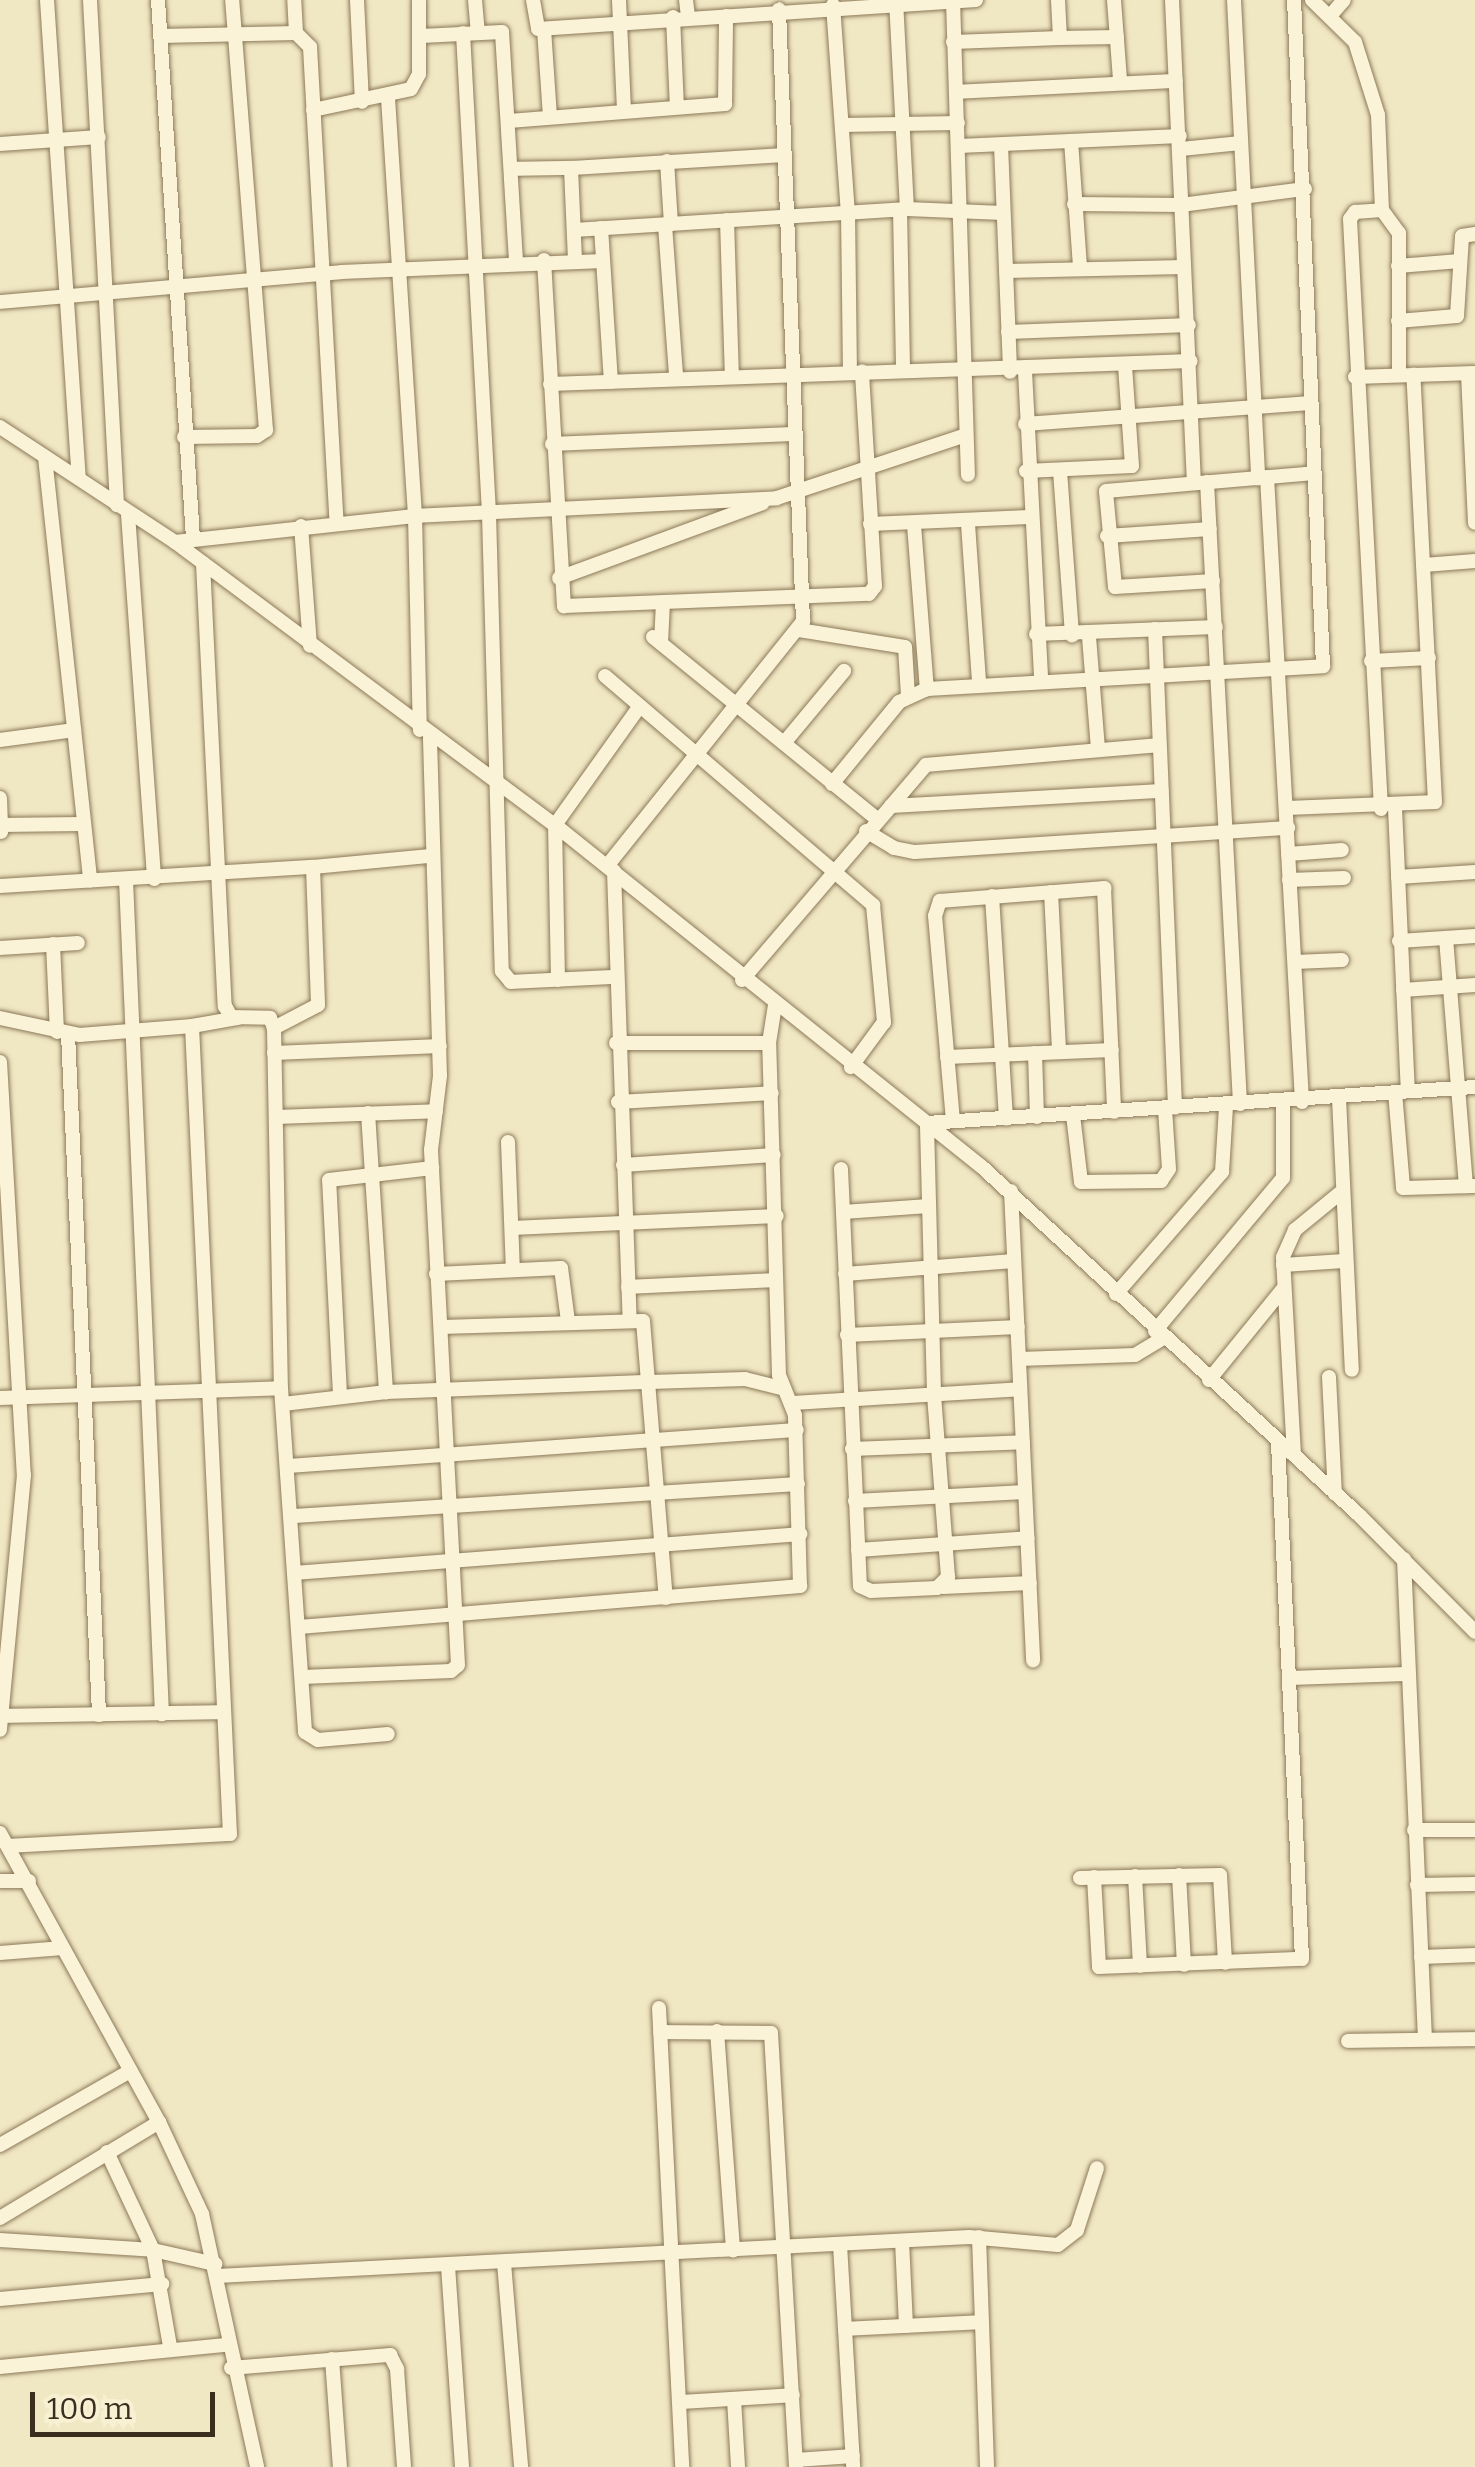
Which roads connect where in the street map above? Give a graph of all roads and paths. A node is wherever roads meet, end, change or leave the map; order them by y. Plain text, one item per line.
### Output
1 (47, 0) edge
2 (90, 0) edge
3 (158, 0) edge
4 (232, 0) edge
5 (294, 0) edge
6 (357, 0) edge
7 (419, 0) edge
8 (475, 0) edge
9 (533, 0) edge
10 (619, 0) edge
11 (686, 0) edge
12 (976, 0) edge
13 (1058, 0) edge
14 (1114, 0) edge
15 (1172, 0) edge
16 (1234, 0) edge
17 (1294, 0) edge
18 (1312, 0) edge
19 (1344, 0) edge
20 (896, 1) edge
21 (953, 1) edge
22 (841, 3) edge
23 (788, 6) edge
24 (736, 10) edge
25 (1330, 16) junction
26 (680, 17) junction
27 (620, 22) junction
28 (544, 29) junction
29 (471, 32) junction
30 (296, 33) junction
31 (236, 34) junction
32 (160, 36) junction
33 (420, 36) junction
34 (1117, 36) junction
35 (1060, 38) junction
36 (953, 42) junction
37 (1120, 80) junction
38 (1176, 81) junction
39 (956, 92) junction
40 (388, 98) junction
41 (362, 102) junction
42 (677, 108) junction
43 (312, 110) junction
44 (624, 110) junction
45 (550, 117) junction
46 (509, 121) junction
47 (958, 123) junction
48 (844, 125) junction
49 (902, 125) junction
50 (99, 138) junction
51 (55, 140) junction
52 (1071, 141) junction
53 (1180, 143) junction
54 (1241, 143) junction
55 (0, 144) edge
56 (1001, 145) junction
57 (960, 146) junction
58 (782, 155) junction
59 (667, 161) junction
60 (571, 168) junction
61 (511, 170) junction
62 (1304, 189) junction
63 (1244, 199) junction
64 (1074, 204) junction
65 (1181, 205) junction
66 (904, 210) junction
67 (1382, 210) junction
68 (964, 211) junction
69 (848, 212) junction
70 (1003, 213) junction
71 (784, 217) junction
72 (727, 220) junction
73 (668, 224) junction
74 (601, 228) junction
75 (574, 230) junction
76 (1475, 234) edge
77 (544, 260) junction
78 (575, 260) junction
79 (1460, 260) junction
80 (602, 261) junction
81 (516, 262) junction
82 (474, 265) junction
83 (1398, 266) junction
84 (1080, 267) junction
85 (1184, 267) junction
86 (400, 269) junction
87 (1006, 271) junction
88 (325, 274) junction
89 (252, 280) junction
90 (178, 286) junction
91 (109, 293) junction
92 (70, 296) junction
93 (0, 302) edge
94 (1398, 322) junction
95 (1188, 325) junction
96 (1008, 332) junction
97 (1192, 362) junction
98 (1125, 366) junction
99 (903, 370) junction
100 (856, 371) junction
101 (962, 371) junction
102 (1017, 372) junction
103 (790, 373) junction
104 (1471, 373) edge
105 (1406, 375) junction
106 (676, 376) junction
107 (732, 376) junction
108 (1355, 377) junction
109 (611, 382) junction
110 (550, 384) junction
111 (1310, 403) junction
112 (1256, 408) junction
113 (1192, 413) junction
114 (1128, 417) junction
115 (1025, 424) junction
116 (0, 427) edge
117 (792, 434) junction
118 (966, 435) junction
119 (184, 438) junction
120 (552, 444) junction
121 (45, 457) junction
122 (1132, 466) junction
123 (866, 469) junction
124 (1060, 471) junction
125 (1026, 472) junction
126 (1314, 472) junction
127 (968, 475) dead end
128 (1263, 477) junction
129 (79, 478) junction
130 (1201, 482) junction
131 (1134, 487) junction
132 (796, 494) junction
133 (778, 498) junction
134 (680, 502) junction
135 (122, 509) junction
136 (556, 511) junction
137 (489, 514) junction
138 (415, 516) junction
139 (1029, 516) junction
140 (337, 523) junction
141 (1475, 523) edge
142 (870, 524) junction
143 (968, 524) junction
144 (914, 525) junction
145 (301, 526) junction
146 (1210, 528) junction
147 (687, 530) junction
148 (1107, 536) junction
149 (193, 539) junction
150 (175, 542) junction
151 (1475, 561) edge
152 (203, 563) junction
153 (1424, 565) junction
154 (559, 578) junction
155 (1213, 582) junction
156 (804, 596) junction
157 (663, 602) junction
158 (1216, 628) junction
159 (1155, 629) junction
160 (798, 630) junction
161 (1036, 634) junction
162 (1072, 636) junction
163 (1089, 636) junction
164 (310, 646) junction
165 (1429, 658) junction
166 (1371, 661) junction
167 (844, 671) dead end
168 (1282, 671) junction
169 (605, 676) dead end
170 (1218, 676) junction
171 (1156, 679) junction
172 (1041, 680) junction
173 (979, 682) junction
174 (1090, 682) junction
175 (927, 689) junction
176 (908, 696) junction
177 (736, 705) junction
178 (640, 706) junction
179 (74, 730) junction
180 (425, 734) junction
181 (0, 740) edge
182 (784, 743) junction
183 (1159, 745) junction
184 (1098, 750) junction
185 (696, 754) junction
186 (832, 784) junction
187 (495, 785) junction
188 (1162, 791) junction
189 (0, 798) edge
190 (892, 806) junction
191 (1288, 808) junction
192 (1388, 809) junction
193 (82, 824) junction
194 (871, 825) junction
195 (555, 826) junction
196 (1, 828) edge
197 (1288, 828) junction
198 (1228, 830) junction
199 (1166, 834) junction
200 (1342, 850) dead end
201 (1288, 854) junction
202 (430, 856) junction
203 (313, 867) junction
204 (610, 868) junction
205 (835, 868) junction
206 (1475, 872) edge
207 (218, 873) junction
208 (1398, 877) junction
209 (1344, 878) dead end
210 (154, 879) junction
211 (126, 880) junction
212 (1290, 880) junction
213 (90, 881) junction
214 (0, 886) edge
215 (1051, 892) junction
216 (992, 896) junction
217 (1475, 936) edge
218 (1446, 938) junction
219 (1399, 941) junction
220 (78, 943) dead end
221 (54, 944) junction
222 (0, 948) edge
223 (1342, 960) dead end
224 (1295, 962) junction
225 (615, 978) junction
226 (558, 980) junction
227 (742, 980) junction
228 (1475, 985) edge
229 (1448, 988) junction
230 (1402, 990) junction
231 (774, 1006) junction
232 (0, 1018) edge
233 (238, 1018) junction
234 (192, 1026) junction
235 (274, 1028) junction
236 (132, 1032) junction
237 (62, 1033) junction
238 (769, 1042) junction
239 (616, 1043) junction
240 (440, 1046) junction
241 (1112, 1050) junction
242 (1058, 1052) junction
243 (274, 1054) junction
244 (1034, 1054) junction
245 (1002, 1055) junction
246 (947, 1057) junction
247 (0, 1062) edge
248 (851, 1068) junction
249 (1475, 1087) edge
250 (1454, 1088) junction
251 (1401, 1091) junction
252 (772, 1093) junction
253 (1339, 1098) junction
254 (618, 1102) junction
255 (1302, 1102) junction
256 (1283, 1104) junction
257 (1233, 1105) junction
258 (1170, 1108) junction
259 (436, 1111) junction
260 (1114, 1112) junction
261 (368, 1114) junction
262 (1072, 1115) junction
263 (276, 1117) junction
264 (1036, 1117) junction
265 (1006, 1119) junction
266 (953, 1122) junction
267 (927, 1123) junction
268 (508, 1142) dead end
269 (2, 1146) edge
270 (774, 1155) junction
271 (622, 1166) junction
272 (432, 1168) junction
273 (841, 1169) dead end
274 (372, 1172) junction
275 (1470, 1186) edge
276 (1011, 1191) junction
277 (1340, 1193) junction
278 (929, 1206) junction
279 (842, 1212) junction
280 (776, 1216) junction
281 (626, 1223) junction
282 (512, 1228) junction
283 (1344, 1260) junction
284 (1014, 1262) junction
285 (1283, 1265) junction
286 (931, 1268) junction
287 (513, 1270) junction
288 (436, 1274) junction
289 (845, 1274) junction
290 (776, 1280) junction
291 (628, 1287) junction
292 (1283, 1289) junction
293 (1116, 1294) junction
294 (630, 1318) junction
295 (568, 1321) junction
296 (441, 1327) junction
297 (1018, 1327) junction
298 (932, 1330) junction
299 (1159, 1334) junction
300 (847, 1335) junction
301 (0, 1337) edge
302 (18, 1337) junction
303 (1019, 1360) junction
304 (1352, 1370) dead end
305 (1329, 1377) dead end
306 (1209, 1380) junction
307 (650, 1382) junction
308 (281, 1388) junction
309 (782, 1388) junction
310 (445, 1389) junction
311 (1020, 1389) junction
312 (204, 1390) junction
313 (85, 1392) junction
314 (146, 1392) junction
315 (386, 1392) junction
316 (934, 1392) junction
317 (340, 1395) junction
318 (0, 1398) edge
319 (21, 1398) junction
320 (851, 1398) junction
321 (792, 1403) junction
322 (283, 1404) junction
323 (797, 1430) junction
324 (652, 1438) junction
325 (1023, 1442) junction
326 (1278, 1443) junction
327 (938, 1445) junction
328 (852, 1449) junction
329 (447, 1454) junction
330 (1294, 1456) junction
331 (288, 1466) junction
332 (798, 1484) junction
333 (1026, 1492) junction
334 (942, 1493) junction
335 (659, 1494) junction
336 (1335, 1494) junction
337 (855, 1501) junction
338 (448, 1506) junction
339 (294, 1516) junction
340 (802, 1534) junction
341 (1028, 1538) junction
342 (945, 1542) junction
343 (664, 1546) junction
344 (858, 1550) junction
345 (1404, 1559) junction
346 (452, 1562) junction
347 (294, 1573) junction
348 (1030, 1583) junction
349 (943, 1586) junction
350 (666, 1598) junction
351 (454, 1614) junction
352 (299, 1627) junction
353 (1475, 1632) edge
354 (6, 1652) edge
355 (1034, 1660) dead end
356 (1406, 1674) junction
357 (302, 1677) junction
358 (1290, 1678) junction
359 (224, 1712) junction
360 (162, 1714) junction
361 (99, 1715) junction
362 (2, 1723) edge
363 (388, 1734) dead end
364 (1414, 1830) junction
365 (1475, 1830) edge
366 (0, 1832) edge
367 (10, 1846) junction
368 (1179, 1875) junction
369 (1135, 1876) junction
370 (29, 1880) junction
371 (0, 1881) edge
372 (1475, 1884) edge
373 (1417, 1885) junction
374 (64, 1948) junction
375 (0, 1953) edge
376 (1475, 1955) edge
377 (1421, 1957) junction
378 (1226, 1964) junction
379 (1184, 1965) junction
380 (1140, 1966) junction
381 (659, 2008) dead end
382 (718, 2031) junction
383 (660, 2032) junction
384 (1425, 2039) junction
385 (1475, 2040) edge
386 (1348, 2041) dead end
387 (130, 2071) junction
388 (159, 2122) junction
389 (0, 2145) edge
390 (107, 2152) junction
391 (1097, 2168) dead end
392 (0, 2218) edge
393 (979, 2237) junction
394 (0, 2240) edge
395 (902, 2241) junction
396 (840, 2245) junction
397 (786, 2248) junction
398 (152, 2250) junction
399 (732, 2250) junction
400 (674, 2252) junction
401 (504, 2263) junction
402 (448, 2266) junction
403 (216, 2270) junction
404 (162, 2284) junction
405 (0, 2298) edge
406 (982, 2322) junction
407 (906, 2326) junction
408 (845, 2329) junction
409 (226, 2345) junction
410 (170, 2346) junction
411 (332, 2359) junction
412 (0, 2367) edge
413 (231, 2368) junction
414 (792, 2395) junction
415 (734, 2399) junction
416 (680, 2402) junction
417 (853, 2462) edge
418 (796, 2464) edge
419 (257, 2467) edge
420 (340, 2467) edge
421 (404, 2467) edge
422 (462, 2467) edge
423 (521, 2467) edge
424 (682, 2467) edge
425 (738, 2467) edge
426 (987, 2467) edge

1 - 51 street
2 - 50 street
3 - 32 street
4 - 31 street
5 - 30 street
6 - 41 street
7 - 33 street
8 - 29 street
9 - 28 street
10 - 27 street
11 - 26 street
12 - 21 street
13 - 35 street
14 - 34 street
15 - 38 street
16 - 54 street
17 - 62 street
18 - 25 street
19 - 25 street
20 - 21 street
20 - 22 street
20 - 49 street
21 - 36 street
22 - 23 street
22 - 48 street
23 - 24 street
23 - 58 street
24 - 26 street
24 - 42 street
25 - 67 street
26 - 27 street
26 - 42 street
27 - 28 street
27 - 44 street
28 - 45 street
29 - 33 street
29 - 46 street
29 - 82 street
30 - 31 street
30 - 43 street
31 - 32 street
31 - 89 street
32 - 90 street
33 - 40 street
34 - 35 street
34 - 37 street
35 - 36 street
36 - 39 street
37 - 38 street
37 - 39 street
38 - 53 street
39 - 47 street
40 - 41 street
40 - 86 street
41 - 43 street
42 - 44 street
43 - 88 street
44 - 45 street
45 - 46 street
46 - 61 street
47 - 49 street
47 - 57 street
48 - 49 street
48 - 69 street
49 - 66 street
50 - 51 street
50 - 91 street
51 - 55 street
51 - 92 street
52 - 53 street
52 - 56 street
52 - 64 street
53 - 54 street
53 - 65 street
54 - 63 street
56 - 57 street
56 - 70 street
57 - 68 street
58 - 59 street
58 - 71 street
59 - 60 street
59 - 73 street
60 - 61 street
60 - 75 street
61 - 81 street
62 - 63 street
62 - 111 street
63 - 65 street
63 - 112 street
64 - 65 street
64 - 84 street
65 - 85 street
66 - 68 street
66 - 69 street
66 - 99 street
67 - 83 street
67 - 108 street
68 - 70 street
68 - 101 street
69 - 71 street
69 - 100 street
70 - 87 street
71 - 72 street
71 - 103 street
72 - 73 street
72 - 107 street
73 - 74 street
73 - 106 street
74 - 75 street
74 - 80 street
75 - 78 street
76 - 79 street
77 - 78 street
77 - 81 street
77 - 110 street
78 - 80 street
79 - 83 street
79 - 94 street
80 - 109 street
81 - 82 street
82 - 86 street
82 - 137 street
83 - 94 street
84 - 85 street
84 - 87 street
85 - 95 street
86 - 88 street
86 - 138 street
87 - 96 street
88 - 89 street
88 - 140 street
89 - 90 street
89 - 119 street
90 - 91 street
90 - 119 street
91 - 92 street
91 - 135 street
92 - 93 street
92 - 129 street
94 - 105 street
95 - 96 street
95 - 97 street
96 - 102 street
97 - 98 street
97 - 113 street
98 - 102 street
98 - 114 street
99 - 100 street
99 - 101 street
100 - 103 street
100 - 123 street
101 - 102 street
101 - 118 street
102 - 115 street
103 - 107 street
103 - 117 street
104 - 105 street
104 - 141 street
105 - 108 street
105 - 153 street
106 - 107 street
106 - 109 street
108 - 166 street
109 - 110 street
110 - 120 street
111 - 112 street
111 - 126 street
112 - 113 street
112 - 128 street
113 - 114 street
113 - 130 street
114 - 115 street
114 - 122 street
115 - 125 street
116 - 121 street
117 - 120 street
117 - 132 street
118 - 123 street
118 - 127 street
119 - 149 street
120 - 136 street
121 - 129 street
121 - 179 street
122 - 124 street
122 - 131 street
123 - 132 street
123 - 142 street
124 - 125 street
124 - 162 street
125 - 139 street
126 - 128 street
126 - 168 street
128 - 130 street
128 - 168 street
129 - 135 street
130 - 131 street
130 - 146 street
131 - 148 street
132 - 133 street
132 - 156 street
133 - 134 street
133 - 147 street
134 - 136 street
134 - 147 street
135 - 150 street
135 - 210 street
136 - 137 street
136 - 154 street
137 - 138 street
137 - 187 street
138 - 140 street
138 - 180 street
139 - 143 street
139 - 161 street
140 - 145 street
142 - 144 street
142 - 156 street
143 - 144 street
143 - 173 street
144 - 175 street
145 - 149 street
145 - 164 street
146 - 148 street
146 - 155 street
147 - 154 street
148 - 155 street
149 - 150 street
150 - 152 street
151 - 153 street
152 - 164 street
152 - 207 street
153 - 165 street
154 - 157 street
155 - 158 street
156 - 157 street
156 - 160 street
157 - 177 street
158 - 159 street
158 - 170 street
159 - 163 street
159 - 171 street
160 - 176 street
160 - 177 street
161 - 162 street
161 - 172 street
162 - 163 street
163 - 174 street
164 - 180 street
165 - 166 street
165 - 192 street
166 - 192 street
167 - 182 street
168 - 170 street
168 - 191 street
169 - 178 street
170 - 171 street
170 - 198 street
171 - 174 street
171 - 183 street
172 - 173 street
172 - 174 street
173 - 175 street
174 - 184 street
175 - 176 street
176 - 186 street
177 - 182 street
177 - 185 street
178 - 185 street
178 - 195 street
179 - 181 street
179 - 193 street
180 - 187 street
180 - 202 street
182 - 186 street
183 - 184 street
183 - 188 street
184 - 190 street
185 - 204 street
185 - 205 street
186 - 194 street
187 - 195 street
187 - 226 street
188 - 190 street
188 - 199 street
189 - 196 street
190 - 194 street
191 - 192 street
191 - 197 street
192 - 208 street
193 - 196 street
193 - 213 street
194 - 199 street
194 - 205 street
195 - 204 street
195 - 226 street
197 - 198 street
197 - 201 street
198 - 199 street
198 - 257 street
199 - 258 street
200 - 201 street
201 - 212 street
202 - 203 street
202 - 240 street
203 - 207 street
203 - 235 street
204 - 225 street
204 - 227 street
205 - 227 street
205 - 248 street
206 - 208 street
207 - 210 street
207 - 233 street
208 - 219 street
209 - 212 street
210 - 211 street
211 - 213 street
211 - 236 street
212 - 224 street
213 - 214 street
215 - 216 street
215 - 241 street
215 - 242 street
216 - 245 street
216 - 246 street
217 - 218 street
218 - 219 street
218 - 229 street
219 - 230 street
220 - 221 street
221 - 222 street
221 - 237 street
223 - 224 street
224 - 255 street
225 - 226 street
225 - 239 street
227 - 231 street
228 - 229 street
229 - 230 street
229 - 250 street
230 - 251 street
231 - 238 street
231 - 248 street
232 - 237 street
233 - 234 street
233 - 235 street
234 - 236 street
234 - 312 street
235 - 243 street
236 - 237 street
236 - 314 street
237 - 313 street
238 - 239 street
238 - 252 street
239 - 254 street
240 - 243 street
240 - 259 street
241 - 242 street
241 - 260 street
242 - 244 street
243 - 263 street
244 - 245 street
244 - 264 street
245 - 246 street
245 - 265 street
246 - 266 street
247 - 269 street
248 - 267 street
249 - 250 street
250 - 251 street
250 - 275 street
251 - 253 street
251 - 275 street
252 - 254 street
252 - 270 street
253 - 255 street
253 - 277 street
254 - 271 street
255 - 256 street
256 - 257 street
256 - 299 street
257 - 258 street
257 - 293 street
258 - 260 street
258 - 262 street
259 - 261 street
259 - 272 street
260 - 262 street
261 - 263 street
261 - 274 street
262 - 264 street
263 - 308 street
264 - 265 street
265 - 266 street
266 - 267 street
267 - 276 street
267 - 278 street
268 - 282 street
269 - 302 street
270 - 271 street
270 - 280 street
271 - 281 street
272 - 274 street
272 - 288 street
273 - 279 street
274 - 315 street
274 - 317 street
276 - 284 street
276 - 293 street
277 - 283 street
277 - 285 street
278 - 279 street
278 - 286 street
279 - 289 street
280 - 281 street
280 - 290 street
281 - 282 street
281 - 291 street
282 - 287 street
283 - 285 street
283 - 304 street
284 - 286 street
284 - 297 street
285 - 292 street
286 - 289 street
286 - 298 street
287 - 288 street
287 - 295 street
288 - 296 street
289 - 300 street
290 - 291 street
290 - 309 street
291 - 294 street
292 - 306 street
292 - 330 street
293 - 299 street
294 - 295 street
294 - 307 street
295 - 296 street
296 - 310 street
297 - 298 street
297 - 303 street
298 - 300 street
298 - 316 street
299 - 303 street
299 - 306 street
300 - 320 street
301 - 302 street
302 - 319 street
303 - 311 street
305 - 336 street
306 - 326 street
307 - 309 street
307 - 310 street
307 - 324 street
308 - 312 street
308 - 322 street
309 - 321 street
310 - 315 street
310 - 329 street
311 - 316 street
311 - 325 street
312 - 314 street
312 - 359 street
313 - 314 street
313 - 319 street
313 - 361 street
314 - 360 street
315 - 317 street
316 - 320 street
316 - 327 street
317 - 322 street
318 - 319 street
319 - 354 street
320 - 321 street
320 - 328 street
321 - 323 street
322 - 331 street
323 - 324 street
323 - 332 street
324 - 329 street
324 - 335 street
325 - 327 street
325 - 333 street
326 - 330 street
326 - 358 street
327 - 328 street
327 - 334 street
328 - 337 street
329 - 331 street
329 - 338 street
330 - 336 street
331 - 339 street
332 - 335 street
332 - 340 street
333 - 334 street
333 - 341 street
334 - 337 street
334 - 342 street
335 - 338 street
335 - 343 street
336 - 345 street
337 - 344 street
338 - 339 street
338 - 346 street
339 - 347 street
340 - 343 street
340 - 350 street
341 - 342 street
341 - 348 street
342 - 344 street
342 - 349 street
343 - 346 street
343 - 350 street
344 - 349 street
345 - 353 street
345 - 356 street
346 - 347 street
346 - 351 street
347 - 352 street
348 - 349 street
348 - 355 street
350 - 351 street
351 - 352 street
351 - 357 street
352 - 357 street
354 - 362 street
356 - 358 street
356 - 364 street
357 - 363 street
358 - 378 street
359 - 360 street
359 - 367 street
360 - 361 street
361 - 362 street
364 - 365 street
364 - 373 street
366 - 367 street
367 - 370 street
368 - 369 street
368 - 378 street
368 - 379 street
369 - 380 street
369 - 380 street
370 - 371 street
370 - 374 street
372 - 373 street
373 - 377 street
374 - 375 street
374 - 387 street
376 - 377 street
377 - 384 street
378 - 379 street
379 - 380 street
381 - 383 street
382 - 383 street
382 - 397 street
382 - 399 street
383 - 400 street
384 - 385 street
384 - 386 street
387 - 388 street
387 - 389 street
388 - 390 street
388 - 403 street
390 - 392 street
390 - 398 street
391 - 393 street
393 - 395 street
393 - 406 street
394 - 398 street
395 - 396 street
395 - 407 street
396 - 397 street
396 - 408 street
397 - 399 street
397 - 414 street
398 - 403 street
398 - 404 street
399 - 400 street
400 - 401 street
400 - 416 street
401 - 402 street
401 - 423 street
402 - 403 street
402 - 422 street
403 - 409 street
404 - 405 street
404 - 410 street
406 - 407 street
406 - 426 street
407 - 408 street
408 - 417 street
409 - 410 street
409 - 413 street
410 - 412 street
411 - 413 street
411 - 420 street
411 - 421 street
413 - 419 street
414 - 415 street
414 - 418 street
415 - 416 street
415 - 425 street
416 - 424 street
417 - 418 street

